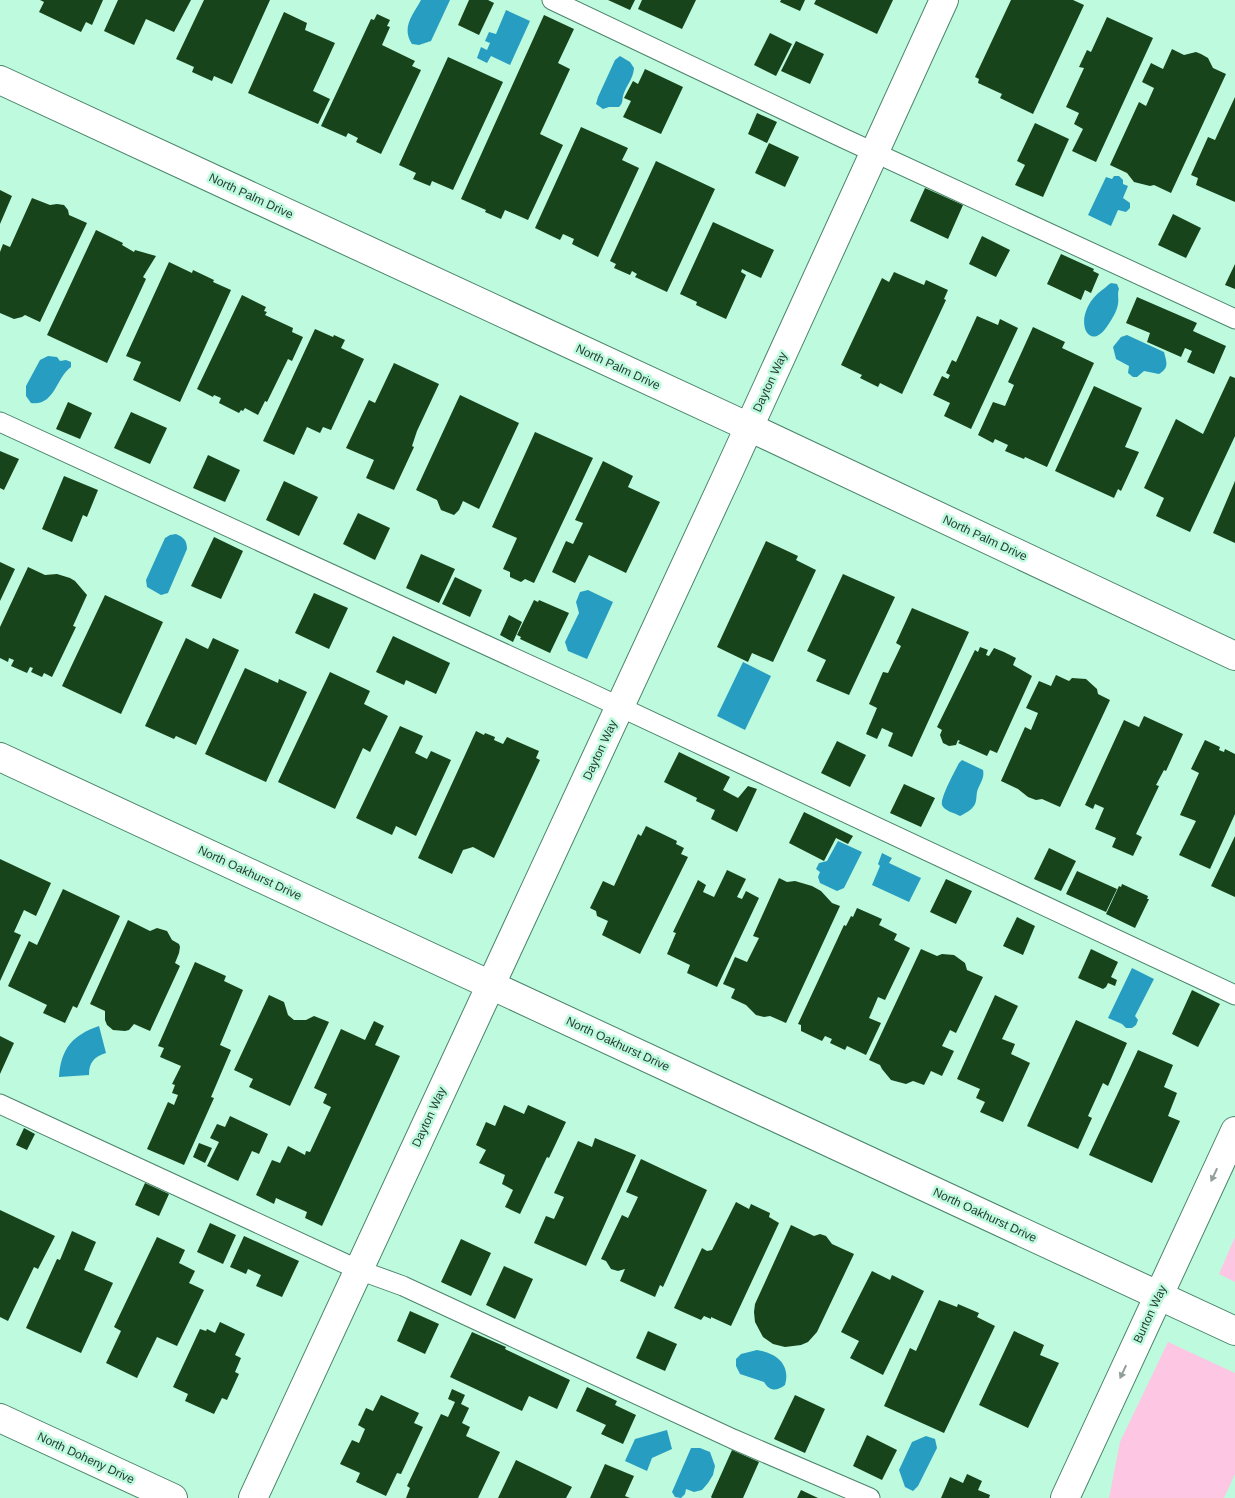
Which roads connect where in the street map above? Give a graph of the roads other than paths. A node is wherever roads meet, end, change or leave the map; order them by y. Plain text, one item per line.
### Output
1 (552, 0) edge
2 (944, 0) edge
3 (0, 80) edge
4 (875, 153) junction
5 (1235, 319) edge
6 (0, 422) edge
7 (749, 427) junction
8 (1235, 656) edge
9 (620, 706) junction
10 (0, 756) edge
11 (490, 985) junction
12 (1235, 995) edge
13 (0, 1104) edge
14 (1235, 1131) edge
15 (359, 1270) junction
16 (1158, 1296) junction
17 (1235, 1331) edge
18 (0, 1418) edge
19 (1082, 1461) junction
20 (173, 1498) edge
21 (253, 1498) edge
22 (870, 1498) edge
23 (1065, 1498) edge
24 (1086, 1498) edge

1 - 4 lane
2 - 4 street, Dayton Way
3 - 7 street, North Palm Drive
4 - 5 lane
4 - 7 street, Dayton Way
6 - 9 lane
7 - 8 street, North Palm Drive
7 - 9 street, Dayton Way
9 - 11 street, Dayton Way
9 - 12 lane
10 - 11 street, North Oakhurst Drive
11 - 15 street, Dayton Way
11 - 16 street, North Oakhurst Drive
13 - 15 lane
14 -> 16 street, Burton Way
15 - 21 street, Dayton Way
15 - 22 lane
16 - 17 street, North Oakhurst Drive
16 -> 19 street, Burton Way
18 - 20 street, North Doheny Drive
19 - 23 street, Burton Way
19 - 24 street

